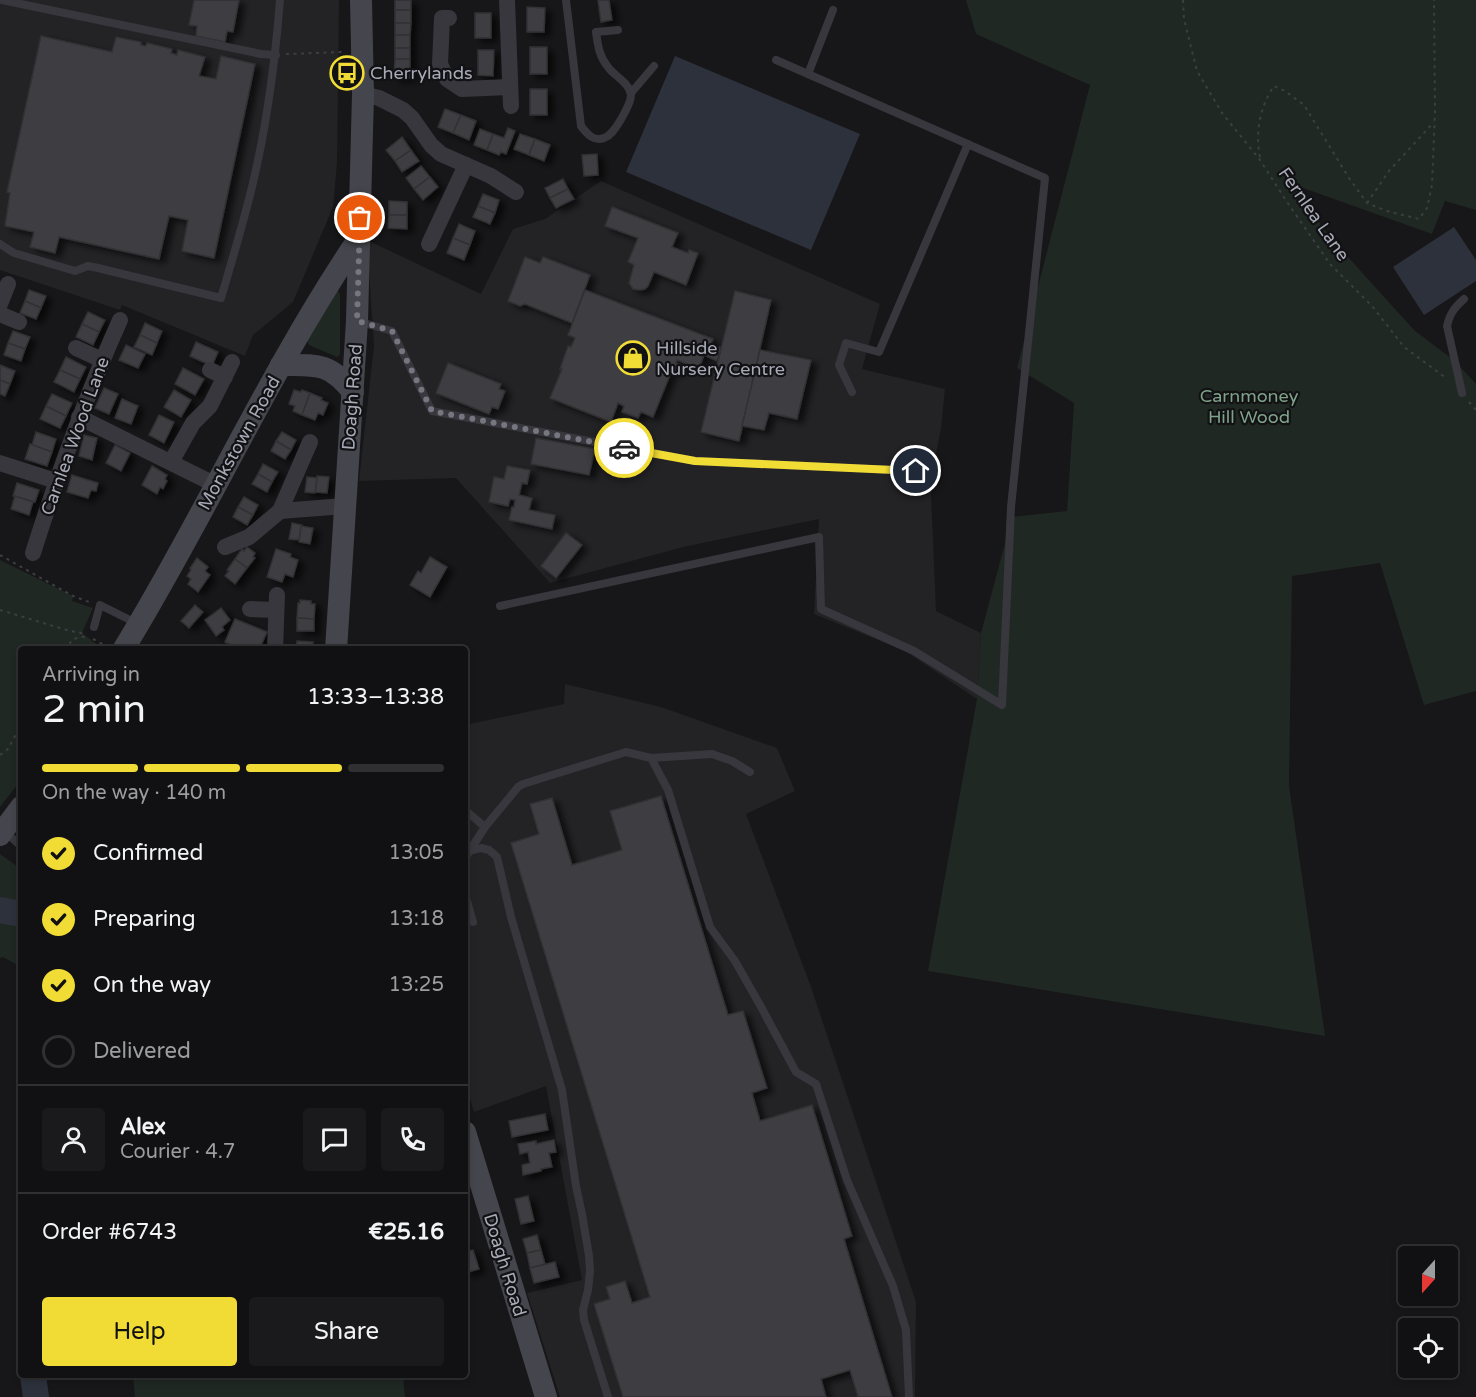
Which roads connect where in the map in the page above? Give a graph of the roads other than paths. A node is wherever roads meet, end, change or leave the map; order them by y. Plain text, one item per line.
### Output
1 (2, 0) edge
2 (280, 0) edge
3 (361, 0) edge
4 (507, 0) edge
5 (566, 0) edge
6 (833, 10) dead end
7 (449, 18) dead end
8 (618, 30) dead end
9 (276, 55) junction
10 (776, 60) dead end
11 (654, 66) dead end
12 (808, 74) junction
13 (510, 87) junction
14 (631, 93) junction
15 (363, 94) junction
16 (511, 106) dead end
17 (968, 144) junction
18 (466, 165) junction
19 (516, 192) dead end
20 (359, 238) junction
21 (0, 244) edge
22 (429, 244) dead end
23 (8, 284) dead end
24 (1464, 299) dead end
25 (0, 304) edge
26 (0, 314) edge
27 (120, 320) dead end
28 (357, 321) junction
29 (19, 322) dead end
30 (76, 348) dead end
31 (102, 360) junction
32 (281, 365) junction
33 (223, 370) dead end
34 (352, 392) junction
35 (852, 392) dead end
36 (1462, 393) road end
37 (79, 417) junction
38 (310, 442) dead end
39 (171, 462) junction
40 (0, 463) edge
41 (916, 471) dead end
42 (56, 481) junction
43 (216, 485) junction
44 (345, 506) junction
45 (280, 511) junction
46 (225, 547) dead end
47 (33, 553) dead end
48 (500, 606) dead end
49 (250, 609) dead end
50 (139, 624) junction
51 (94, 627) road end
52 (125, 646) edge
53 (275, 646) edge
54 (336, 646) edge
55 (651, 758) junction
56 (750, 772) dead end
57 (18, 811) edge
58 (468, 812) edge
59 (485, 826) junction
60 (2, 833) edge
61 (18, 844) edge
62 (468, 852) edge
63 (468, 854) edge
64 (468, 905) edge
65 (473, 922) dead end
66 (468, 1142) edge
67 (546, 1397) edge
68 (608, 1397) edge
69 (909, 1397) edge

1 - 9 lane
2 - 9 lane
3 - 15 main road, Doagh Road
4 - 13 street
5 - 14 lane
6 - 12 lane
7 - 13 street
8 - 14 lane
9 - 21 lane
10 - 12 lane
11 - 14 lane
12 - 17 lane
13 - 16 street
15 - 18 street
15 - 20 main road, Doagh Road
17 - 35 lane
17 - 48 lane
18 - 19 street
18 - 22 street
20 - 28 main road, Doagh Road
20 - 32 main road, Monkstown Road
23 - 25 street
24 - 36 lane
26 - 29 street
27 - 31 street, Carnlea Wood Lane
28 - 34 main road, Doagh Road
28 - 41 lane
30 - 31 street
31 - 37 street, Carnlea Wood Lane
32 - 34 main road
32 - 43 main road, Monkstown Road
33 - 39 street
34 - 44 main road, Doagh Road
37 - 39 street
37 - 42 street, Carnlea Wood Lane
38 - 45 street
39 - 43 street
40 - 42 street
42 - 47 street, Carnlea Wood Lane
43 - 50 main road, Monkstown Road
44 - 45 street
44 - 54 main road, Doagh Road
45 - 46 street
49 - 53 street
50 - 51 lane
50 - 52 main road, Monkstown Road
55 - 56 lane
55 - 59 lane
55 - 69 lane
57 - 60 main road
58 - 59 lane
59 - 62 lane
60 - 61 lane
63 - 68 lane
64 - 65 lane
66 - 67 main road, Doagh Road

